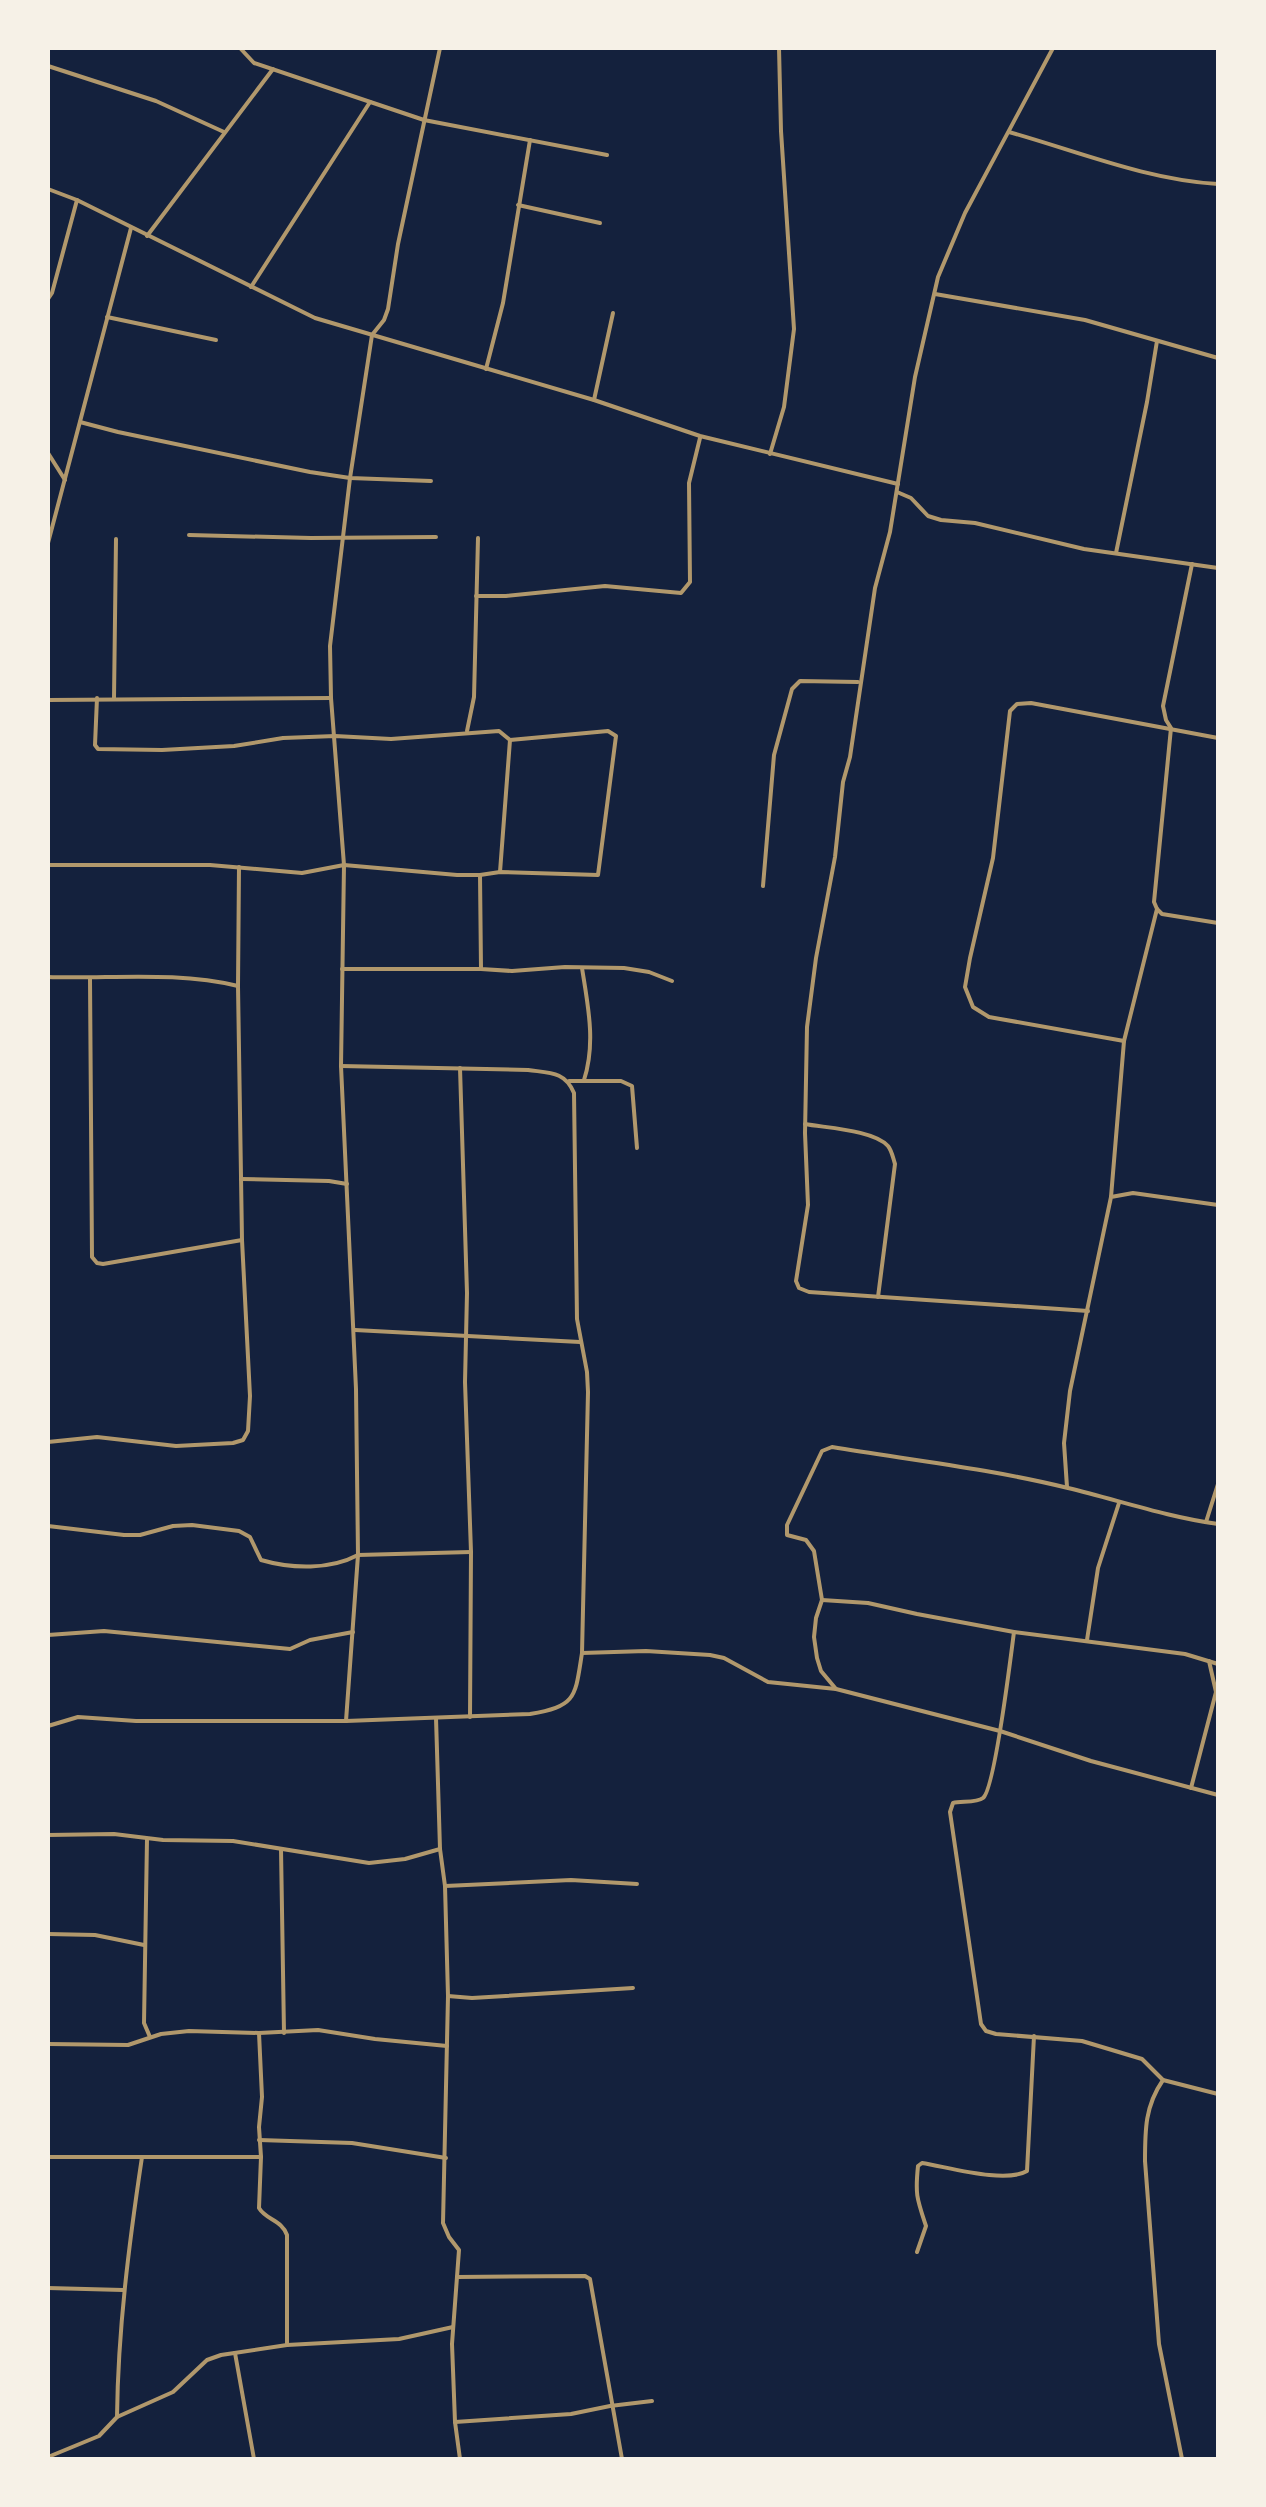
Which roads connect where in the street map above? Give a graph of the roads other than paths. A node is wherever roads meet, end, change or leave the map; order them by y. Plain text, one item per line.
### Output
1 (240, 48) edge
2 (440, 48) edge
3 (779, 48) edge
4 (1053, 48) edge
5 (48, 66) edge
6 (273, 69) junction
7 (370, 102) junction
8 (424, 120) junction
9 (224, 132) junction
10 (1009, 132) junction
11 (530, 140) junction
12 (607, 155) dead end
13 (1218, 184) edge
14 (48, 189) edge
15 (77, 200) junction
16 (518, 205) junction
17 (600, 223) dead end
18 (131, 228) junction
19 (147, 236) junction
20 (251, 287) junction
21 (935, 294) junction
22 (48, 299) edge
23 (613, 313) dead end
24 (107, 317) junction
25 (372, 335) junction
26 (216, 340) dead end
27 (1157, 341) junction
28 (1218, 358) edge
29 (486, 369) junction
30 (594, 400) junction
31 (80, 422) junction
32 (700, 436) junction
33 (48, 453) edge
34 (770, 454) junction
35 (350, 478) junction
36 (65, 480) junction
37 (431, 481) dead end
38 (898, 484) junction
39 (897, 492) junction
40 (189, 535) dead end
41 (436, 537) dead end
42 (344, 538) junction
43 (478, 538) dead end
44 (116, 539) dead end
45 (48, 543) edge
46 (1116, 553) junction
47 (1192, 564) junction
48 (1218, 568) edge
49 (476, 596) junction
50 (859, 682) junction
51 (97, 698) junction
52 (114, 698) junction
53 (331, 698) junction
54 (48, 700) edge
55 (1171, 728) junction
56 (467, 732) junction
57 (335, 736) junction
58 (1218, 738) edge
59 (510, 740) junction
60 (48, 865) edge
61 (344, 865) junction
62 (239, 867) junction
63 (500, 872) junction
64 (480, 875) junction
65 (763, 886) dead end
66 (1157, 909) junction
67 (1218, 923) edge
68 (582, 968) junction
69 (342, 969) junction
70 (481, 969) junction
71 (48, 977) edge
72 (90, 979) junction
73 (672, 981) dead end
74 (238, 986) junction
75 (1124, 1041) junction
76 (341, 1066) junction
77 (460, 1068) junction
78 (569, 1081) junction
79 (584, 1081) junction
80 (805, 1124) junction
81 (637, 1148) dead end
82 (241, 1179) junction
83 (347, 1184) junction
84 (1111, 1197) junction
85 (1218, 1205) edge
86 (242, 1240) junction
87 (878, 1297) junction
88 (1088, 1311) junction
89 (353, 1329) junction
90 (465, 1337) junction
91 (580, 1342) junction
92 (48, 1442) edge
93 (1218, 1484) edge
94 (1067, 1487) junction
95 (1119, 1503) junction
96 (1206, 1522) junction
97 (1218, 1524) edge
98 (48, 1526) edge
99 (471, 1552) junction
100 (358, 1555) junction
101 (822, 1600) junction
102 (353, 1632) junction
103 (1014, 1632) junction
104 (48, 1635) edge
105 (1087, 1641) junction
106 (582, 1653) junction
107 (1209, 1661) junction
108 (1218, 1664) edge
109 (836, 1689) junction
110 (1217, 1691) edge
111 (470, 1717) junction
112 (436, 1718) junction
113 (346, 1721) junction
114 (48, 1726) edge
115 (1000, 1731) junction
116 (1191, 1788) junction
117 (1218, 1795) edge
118 (48, 1835) edge
119 (147, 1839) junction
120 (281, 1849) junction
121 (440, 1849) junction
122 (637, 1884) dead end
123 (445, 1886) junction
124 (48, 1934) edge
125 (144, 1945) junction
126 (633, 1988) dead end
127 (448, 1996) junction
128 (259, 2033) junction
129 (284, 2033) junction
130 (1034, 2036) junction
131 (150, 2037) junction
132 (48, 2044) edge
133 (447, 2046) junction
134 (1163, 2080) junction
135 (1218, 2094) edge
136 (259, 2140) junction
137 (48, 2157) edge
138 (142, 2157) junction
139 (261, 2157) junction
140 (446, 2158) junction
141 (917, 2252) dead end
142 (457, 2277) junction
143 (48, 2288) edge
144 (123, 2290) junction
145 (453, 2327) junction
146 (287, 2345) junction
147 (235, 2353) junction
148 (652, 2401) dead end
149 (610, 2406) junction
150 (117, 2417) junction
151 (455, 2422) junction
152 (48, 2457) edge
153 (254, 2459) edge
154 (460, 2459) edge
155 (622, 2459) edge
156 (1182, 2459) edge

1 - 6 street
2 - 8 street
3 - 34 street
4 - 10 street
5 - 9 street
6 - 7 street
6 - 9 street
7 - 8 street
7 - 20 street
8 - 11 street
8 - 25 street
9 - 19 street
10 - 13 street
10 - 21 street
11 - 12 street
11 - 16 street
14 - 15 street
15 - 18 street
15 - 22 street
16 - 17 street
16 - 29 street
18 - 19 street
18 - 24 street
19 - 20 street
20 - 25 street
21 - 27 street
21 - 38 street
23 - 30 street
24 - 26 street
24 - 31 street
25 - 29 street
25 - 35 street
27 - 28 street
27 - 46 street
29 - 30 street
30 - 32 street
31 - 35 street
31 - 36 street
32 - 34 street
32 - 49 street
33 - 36 street
34 - 38 street
35 - 37 street
35 - 42 street
36 - 45 street
38 - 39 street
39 - 46 street
39 - 50 street
40 - 42 street
41 - 42 street
42 - 53 street
43 - 49 street
44 - 52 street
46 - 47 street
47 - 48 street
47 - 55 street
49 - 56 street
50 - 65 street
50 - 80 street
51 - 52 street
51 - 54 street
51 - 57 street
52 - 53 street
53 - 57 street
55 - 58 street
55 - 66 street
55 - 75 street
56 - 57 street
56 - 59 street
57 - 61 street
59 - 63 street
59 - 63 street
60 - 62 street
61 - 62 street
61 - 64 street
61 - 69 street
62 - 74 street
63 - 64 street
64 - 70 street
66 - 67 street
66 - 75 street
68 - 70 street
68 - 73 street
68 - 79 street
69 - 70 street
69 - 76 street
71 - 72 street
72 - 74 street
72 - 86 street
74 - 82 street
75 - 84 street
76 - 77 street
76 - 83 street
77 - 78 street
77 - 90 street
78 - 79 street
78 - 91 street
79 - 81 street
80 - 87 street
80 - 87 street
82 - 83 street
82 - 86 street
83 - 89 street
84 - 85 street
84 - 88 street
86 - 92 street
87 - 88 street
88 - 94 street
89 - 90 street
89 - 100 street
90 - 91 street
90 - 99 street
91 - 106 street
93 - 96 street
94 - 95 street
94 - 101 street
95 - 96 street
95 - 105 street
96 - 97 street
98 - 100 street
99 - 100 street
99 - 111 street
100 - 102 street
101 - 103 street
101 - 109 street
102 - 104 street
102 - 113 street
103 - 105 street
103 - 115 street
105 - 107 street
106 - 109 street
106 - 111 street
107 - 108 street
107 - 110 street
109 - 115 street
110 - 116 street
111 - 112 street
112 - 113 street
112 - 121 street
113 - 114 street
115 - 116 street
115 - 130 street
116 - 117 street
118 - 119 street
119 - 120 street
119 - 125 street
120 - 121 street
120 - 129 street
121 - 123 street
122 - 123 street
123 - 127 street
124 - 125 street
125 - 131 street
126 - 127 street
127 - 133 street
128 - 129 street
128 - 131 street
128 - 136 street
129 - 133 street
130 - 134 street
130 - 141 street
131 - 132 street
133 - 140 street
134 - 135 street
134 - 156 street
136 - 139 street
136 - 140 street
137 - 138 street
138 - 139 street
138 - 144 street
139 - 146 street
140 - 142 street
142 - 145 street
142 - 149 street
143 - 144 street
144 - 150 street
145 - 146 street
145 - 151 street
146 - 147 street
147 - 150 street
147 - 153 street
148 - 149 street
149 - 151 street
149 - 155 street
150 - 152 street
151 - 154 street

